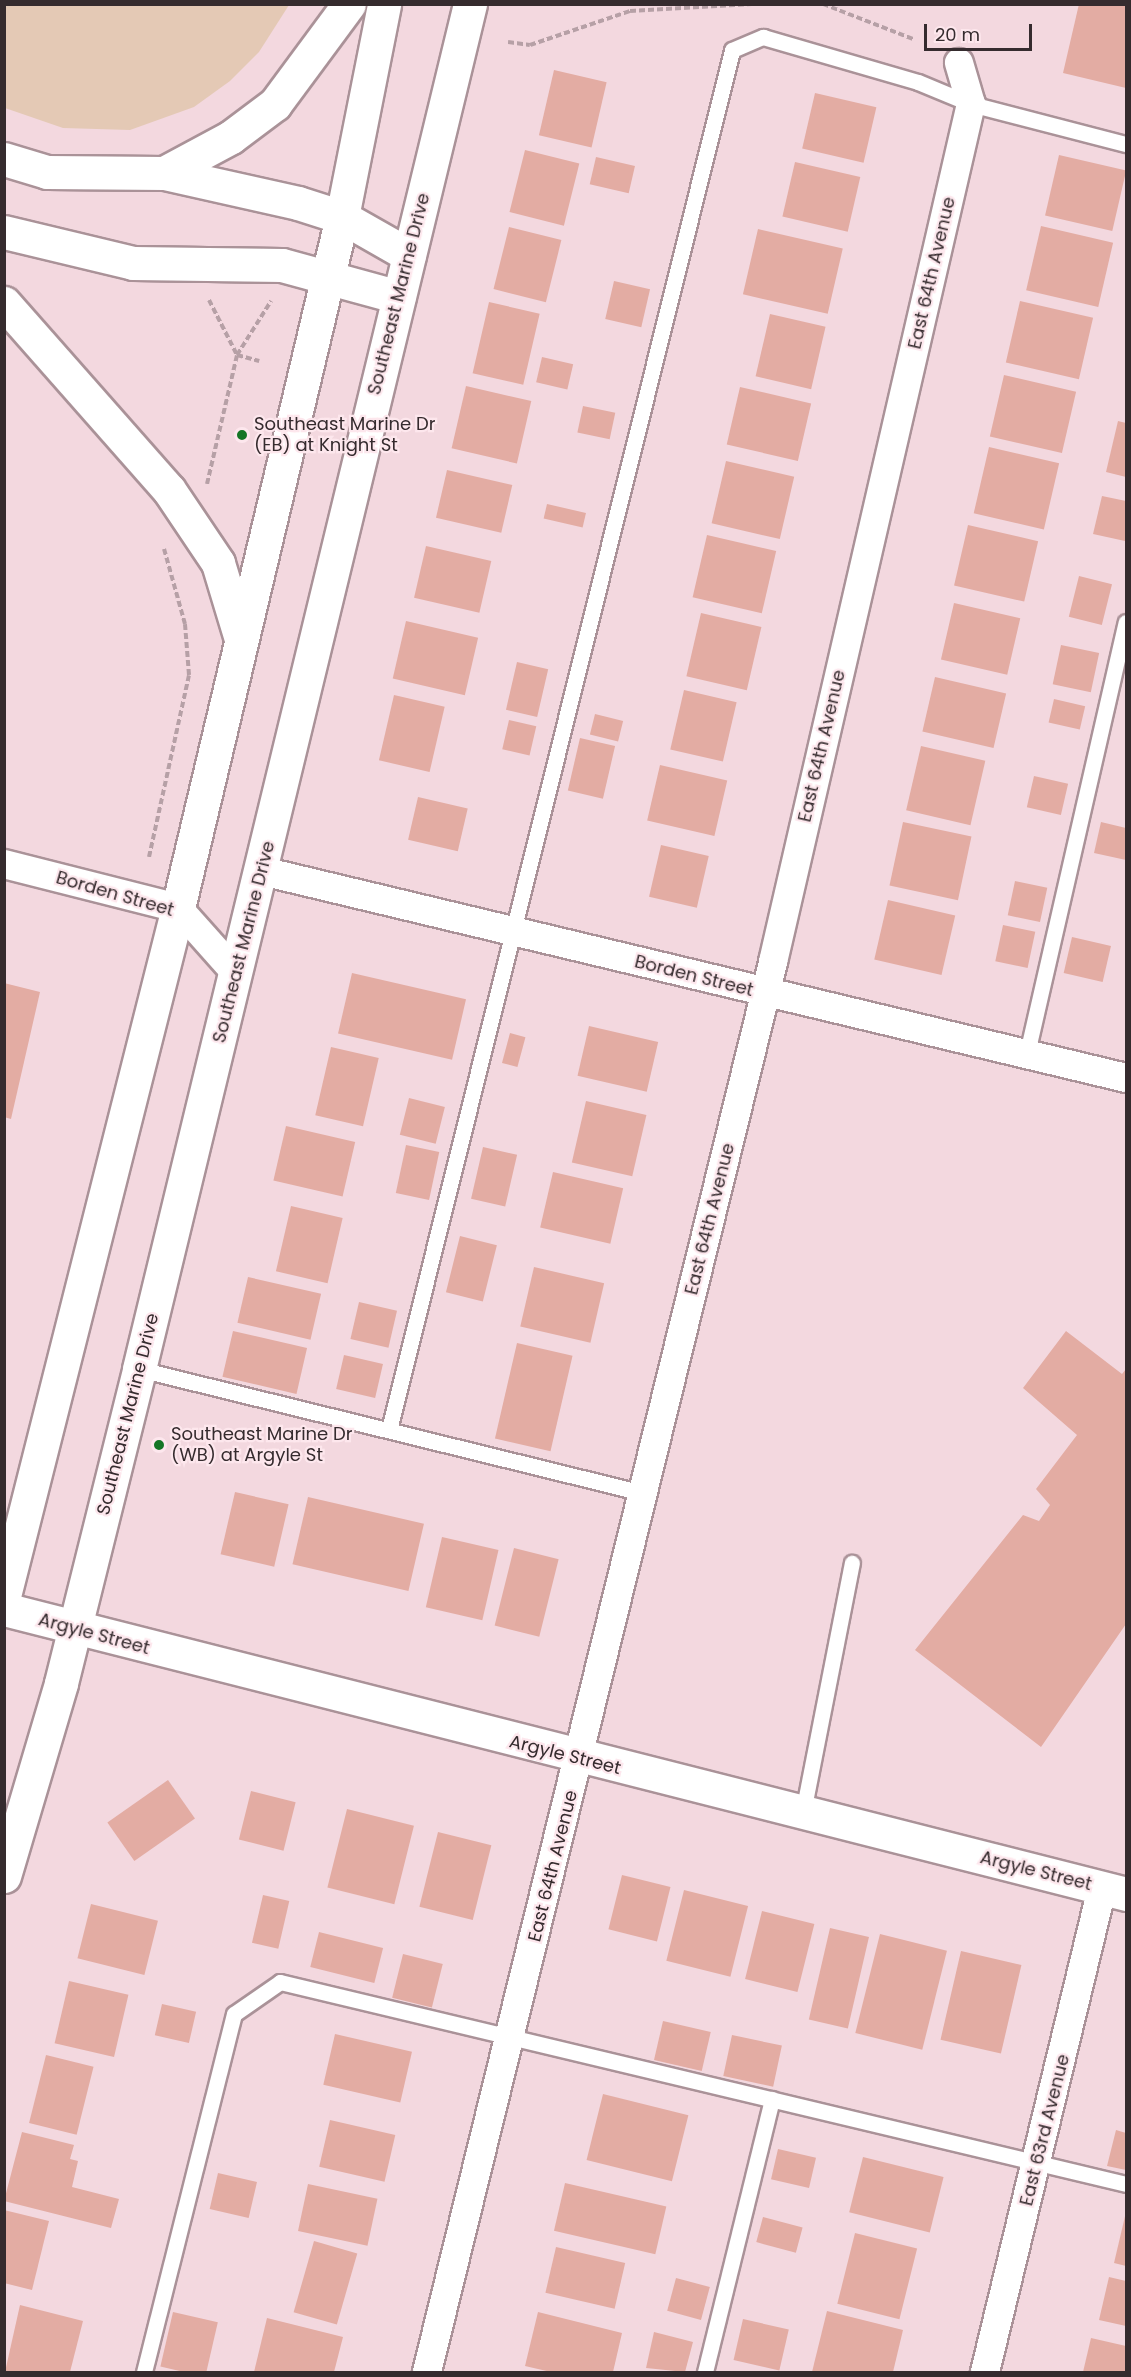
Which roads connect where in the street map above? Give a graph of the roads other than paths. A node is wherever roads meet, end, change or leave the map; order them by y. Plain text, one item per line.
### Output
1 (350, 4) edge
2 (384, 4) edge
3 (470, 4) edge
4 (958, 63) dead end
5 (971, 104) junction
6 (1126, 144) edge
7 (4, 159) edge
8 (164, 173) junction
9 (342, 218) junction
10 (4, 232) edge
11 (409, 255) junction
12 (327, 276) junction
13 (399, 297) junction
14 (4, 303) edge
15 (1126, 622) edge
16 (240, 636) junction
17 (4, 864) edge
18 (262, 871) junction
19 (178, 908) junction
20 (512, 930) junction
21 (236, 973) junction
22 (765, 993) junction
23 (1027, 1053) junction
24 (1126, 1078) edge
25 (139, 1369) junction
26 (389, 1430) junction
27 (643, 1493) junction
28 (852, 1563) dead end
29 (4, 1596) edge
30 (4, 1609) edge
31 (75, 1629) junction
32 (579, 1759) junction
33 (803, 1812) junction
34 (4, 1876) edge
35 (1114, 1891) edge
36 (511, 2035) junction
37 (772, 2099) junction
38 (1038, 2163) junction
39 (1126, 2184) edge
40 (144, 2373) edge
41 (427, 2373) edge
42 (705, 2373) edge
43 (985, 2373) edge

1 - 8 main road
2 - 9 main road
3 - 11 main road, Southeast Marine Drive
4 - 5 street
5 - 6 lane
5 - 20 lane
5 - 22 street, East 64th Avenue
7 - 8 main road
8 - 9 main road
9 - 11 main road
9 - 12 main road
10 - 12 main road
11 - 13 main road, Southeast Marine Drive
12 - 13 main road
12 - 16 main road
13 - 18 main road, Southeast Marine Drive
14 - 16 main road
15 - 23 lane
16 - 19 main road
17 - 19 street, Borden Street
18 - 20 street, Borden Street
18 - 21 main road, Southeast Marine Drive
19 - 21 street, Borden Street
19 - 29 main road
20 - 22 street, Borden Street
20 - 26 lane
21 - 25 main road, Southeast Marine Drive
22 - 23 street, Borden Street
22 - 27 street, East 64th Avenue
23 - 24 street, Borden Street
25 - 26 lane
25 - 31 main road, Southeast Marine Drive
26 - 27 lane
27 - 32 street, East 64th Avenue
28 - 33 lane
30 - 31 main road, Argyle Street
31 - 32 main road, Argyle Street
31 - 34 main road, Southeast Marine Drive
32 - 33 main road, Argyle Street
32 - 36 street, East 64th Avenue
33 - 35 main road, Argyle Street
35 - 38 street, East 63rd Avenue
36 - 37 lane
36 - 40 lane
36 - 41 street, East 64th Avenue
37 - 38 lane
37 - 42 lane
38 - 39 lane
38 - 43 street, East 63rd Avenue

